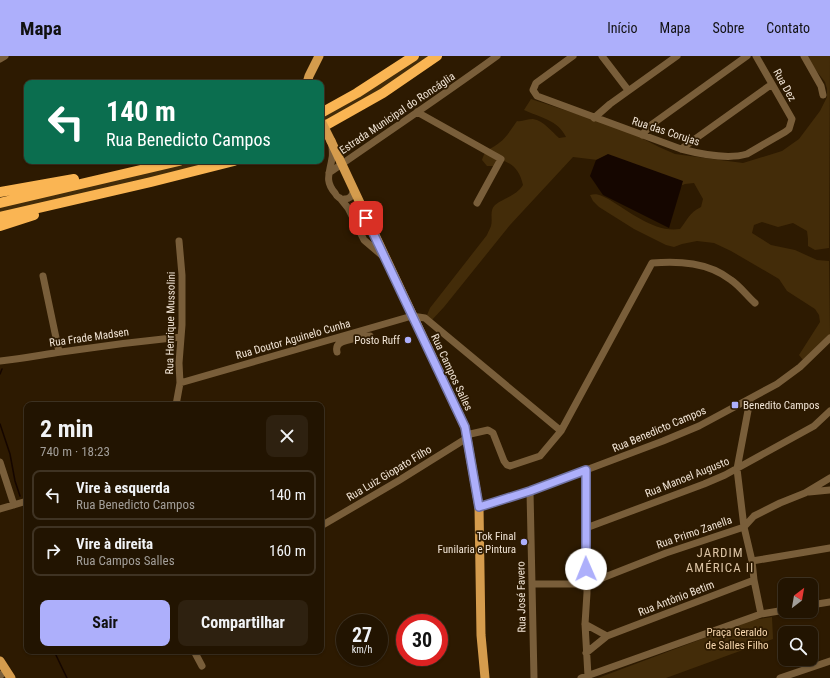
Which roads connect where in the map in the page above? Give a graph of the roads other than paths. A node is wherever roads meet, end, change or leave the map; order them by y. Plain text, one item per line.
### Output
1 (5, 56) edge
2 (319, 56) edge
3 (414, 56) edge
4 (437, 56) edge
5 (497, 56) edge
6 (573, 56) edge
7 (677, 56) edge
8 (747, 56) edge
9 (756, 56) edge
10 (804, 56) edge
11 (604, 57) edge
12 (0, 59) edge
13 (308, 80) edge
14 (772, 84) junction
15 (628, 90) junction
16 (823, 95) dead end
17 (324, 111) edge
18 (417, 112) junction
19 (594, 118) junction
20 (791, 125) joint
21 (324, 126) edge
22 (324, 127) edge
23 (642, 135) junction
24 (331, 142) junction
25 (681, 149) junction
26 (167, 164) edge
27 (222, 164) edge
28 (341, 165) junction
29 (146, 169) junction
30 (329, 173) junction
31 (345, 175) junction
32 (151, 182) junction
33 (0, 192) edge
34 (353, 192) junction
35 (340, 198) junction
36 (0, 203) edge
37 (477, 203) dead end
38 (0, 217) edge
39 (0, 226) edge
40 (179, 242) dead end
41 (385, 258) junction
42 (43, 276) dead end
43 (755, 303) dead end
44 (412, 316) junction
45 (370, 336) dead end
46 (181, 337) junction
47 (830, 338) edge
48 (59, 352) junction
49 (337, 352) dead end
50 (0, 361) edge
51 (180, 383) junction
52 (750, 400) junction
53 (177, 402) edge
54 (830, 410) edge
55 (561, 431) junction
56 (467, 437) junction
57 (0, 462) edge
58 (737, 469) junction
59 (586, 470) junction
60 (830, 478) edge
61 (830, 490) edge
62 (530, 491) junction
63 (805, 493) junction
64 (24, 502) edge
65 (14, 505) junction
66 (479, 507) junction
67 (0, 509) edge
68 (324, 524) edge
69 (744, 527) junction
70 (586, 528) junction
71 (830, 548) edge
72 (752, 561) junction
73 (754, 580) junction
74 (532, 584) junction
75 (587, 584) junction
76 (830, 602) edge
77 (818, 604) edge
78 (778, 611) edge
79 (761, 614) junction
80 (585, 624) junction
81 (607, 636) junction
82 (586, 653) junction
83 (196, 654) edge
84 (0, 661) edge
85 (830, 661) edge
86 (202, 666) dead end
87 (486, 676) edge
88 (585, 677) edge
89 (11, 678) edge
90 (534, 678) edge
91 (780, 678) edge

1 - 12 street
2 - 13 main road
3 - 17 highway
4 - 21 highway
5 - 18 street, Estrada Municipal do Roncáglia
6 - 19 street, Rua das Corujas
7 - 15 street
8 - 23 street
9 - 14 street, Rua Dez
10 - 16 street
11 - 15 street
14 - 20 street, Rua Dez
14 - 25 street
15 - 19 street
18 - 28 street, Estrada Municipal do Roncáglia
18 - 37 street
19 - 23 street, Rua das Corujas
20 - 25 street, Rua das Corujas
22 - 24 main road, Rua Campos Salles, bridge
23 - 25 street, Rua das Corujas
24 - 28 main road, Rua Campos Salles
24 - 30 street
26 - 29 highway
27 - 32 highway
28 - 30 street, Estrada Municipal do Roncáglia
28 - 31 main road, Rua Campos Salles
29 - 33 highway
29 - 36 highway
30 - 31 street
30 - 35 street
31 - 34 main road, Rua Campos Salles
32 - 38 highway
32 - 39 highway
34 - 35 street
34 - 41 main road, Rua Campos Salles
35 - 41 street
40 - 46 street, Rua Henrique Mussolini
41 - 44 main road, Rua Campos Salles
42 - 48 street
43 - 55 street
44 - 51 street, Rua Doutor Aguinelo Cunha
44 - 55 street
44 - 56 main road, Rua Campos Salles
45 - 49 street
46 - 48 street, Rua Frade Madsen
46 - 51 street, Rua Henrique Mussolini
47 - 52 street, Rua Benedicto Campos
48 - 50 street, Rua Frade Madsen
51 - 53 street, Rua Henrique Mussolini
52 - 58 street
52 - 59 street, Rua Benedicto Campos
54 - 58 street, Rua Manoel Augusto
55 - 56 street, Rua Luiz Giopato Filho
56 - 66 main road, Rua Campos Salles
56 - 68 street, Rua Luiz Giopato Filho
57 - 65 street
58 - 69 street
58 - 70 street, Rua Manoel Augusto
59 - 62 street, Rua Benedicto Campos
59 - 70 street
60 - 63 street, Rua Primo Zanella
61 - 63 street
62 - 66 street, Rua Benedicto Campos
62 - 74 street, Rua José Favero
63 - 69 street, Rua Primo Zanella
64 - 65 street
65 - 67 street
66 - 87 main road, Rua Campos Salles
69 - 72 street
69 - 75 street, Rua Primo Zanella
70 - 75 street
71 - 72 street
72 - 73 street
73 - 79 street
73 - 81 street, Rua Antônio Betim
74 - 75 street, Rua Primo Zanella
74 - 90 street, Rua José Favero
75 - 80 street
76 - 77 street
78 - 79 street
79 - 88 street
80 - 81 street
80 - 82 street
81 - 82 street, Rua Antônio Betim
82 - 88 street
83 - 86 street
84 - 89 main road
85 - 91 street

